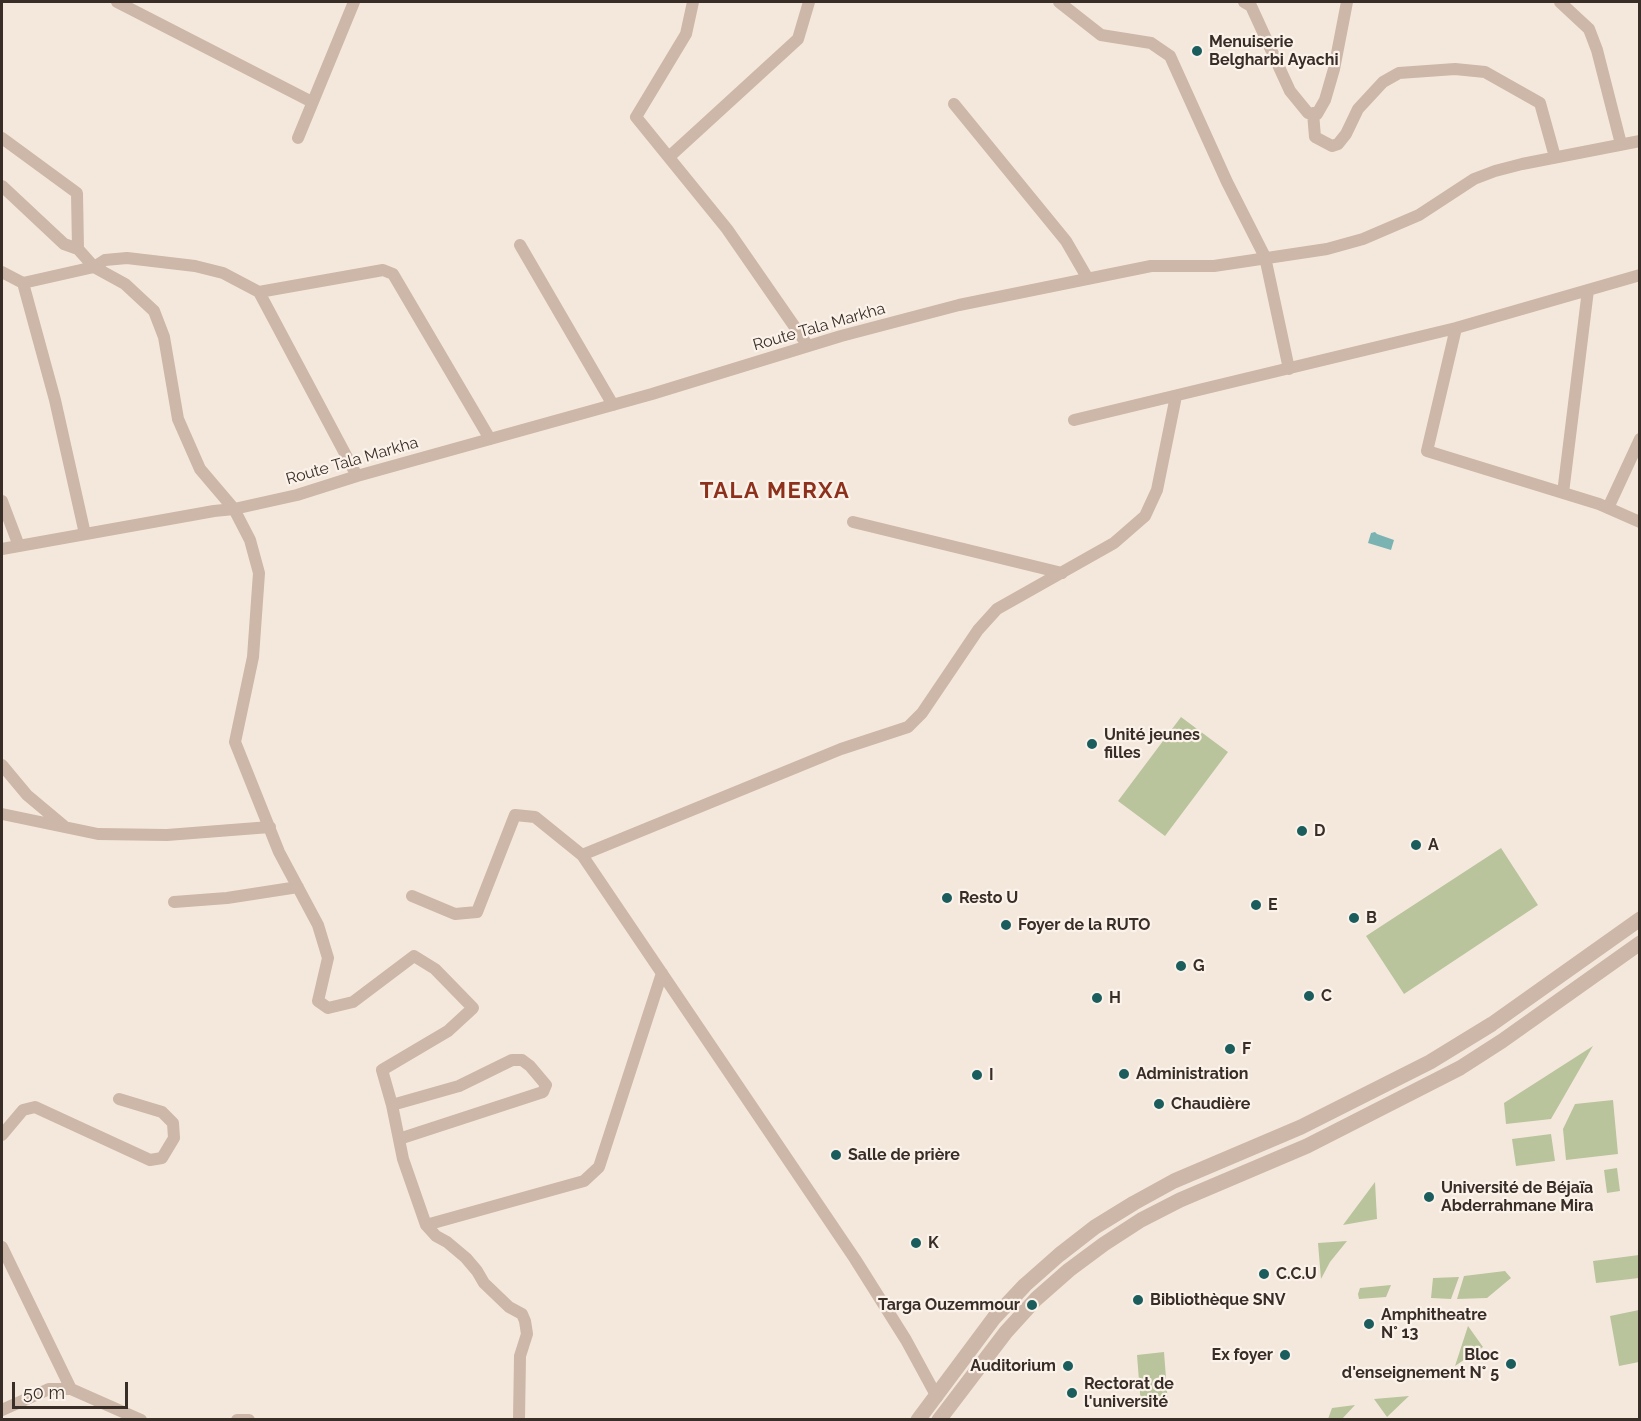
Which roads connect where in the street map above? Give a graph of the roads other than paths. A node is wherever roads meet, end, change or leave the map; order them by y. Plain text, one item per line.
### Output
1 (117, 2) edge
2 (352, 2) edge
3 (693, 2) edge
4 (809, 2) edge
5 (1059, 2) edge
6 (1244, 2) edge
7 (1347, 2) edge
8 (1560, 2) edge
9 (312, 102) junction
10 (954, 104) dead end
11 (1313, 113) junction
12 (2, 138) edge
13 (298, 138) dead end
14 (1640, 141) edge
15 (1621, 144) junction
16 (1555, 157) junction
17 (669, 158) junction
18 (2, 186) edge
19 (520, 245) dead end
20 (78, 249) junction
21 (1265, 257) junction
22 (94, 267) junction
23 (2, 272) edge
24 (1640, 275) edge
25 (1088, 279) junction
26 (23, 283) junction
27 (1588, 290) junction
28 (260, 292) junction
29 (1456, 328) junction
30 (808, 346) junction
31 (1290, 369) junction
32 (1176, 396) junction
33 (614, 405) junction
34 (1074, 420) dead end
35 (1640, 439) edge
36 (490, 440) junction
37 (357, 476) junction
38 (1563, 493) junction
39 (2, 501) edge
40 (1608, 508) junction
41 (234, 509) junction
42 (853, 522) dead end
43 (1640, 522) edge
44 (85, 534) junction
45 (18, 546) junction
46 (2, 549) edge
47 (1062, 573) junction
48 (2, 765) edge
49 (2, 813) edge
50 (65, 827) junction
51 (270, 827) junction
52 (582, 855) junction
53 (298, 887) junction
54 (412, 896) dead end
55 (174, 902) dead end
56 (1640, 919) edge
57 (1640, 943) edge
58 (662, 973) junction
59 (119, 1099) dead end
60 (392, 1105) junction
61 (2, 1135) edge
62 (399, 1139) junction
63 (426, 1225) junction
64 (2, 1247) edge
65 (994, 1318) junction
66 (1006, 1332) junction
67 (71, 1389) junction
68 (937, 1397) junction
69 (2, 1410) edge
70 (141, 1419) edge
71 (237, 1419) edge
72 (249, 1419) edge
73 (519, 1419) edge
74 (918, 1419) edge
75 (939, 1419) edge

1 - 9 street
2 - 9 street
3 - 17 street
4 - 17 street
5 - 21 street
6 - 11 street
7 - 11 street
8 - 15 street
9 - 13 street
10 - 25 street
11 - 16 street
12 - 20 street
14 - 15 street, Route Tala Markha
15 - 16 street, Route Tala Markha
16 - 21 street, Route Tala Markha
17 - 30 street
18 - 20 street
19 - 33 street
20 - 22 street
21 - 25 street, Route Tala Markha
21 - 31 street
22 - 26 street
22 - 28 street
22 - 41 street
23 - 26 street
24 - 27 street
25 - 30 street, Route Tala Markha
26 - 44 street
27 - 29 street
27 - 38 street
28 - 36 street
28 - 37 street
29 - 31 street
29 - 38 street
30 - 33 street, Route Tala Markha
31 - 32 street
32 - 34 street
32 - 47 street
33 - 36 street, Route Tala Markha
35 - 40 street
36 - 37 street, Route Tala Markha
37 - 41 street, Route Tala Markha
38 - 40 street
39 - 45 street
40 - 43 street
41 - 44 street, Route Tala Markha
41 - 51 street
42 - 47 street
44 - 45 street, Route Tala Markha
45 - 46 street, Route Tala Markha
47 - 52 street
48 - 50 street
49 - 50 street
50 - 51 street
51 - 53 street
52 - 54 street
52 - 58 street
53 - 55 street
53 - 60 street
56 - 65 street
57 - 66 street
58 - 63 street
58 - 68 street
59 - 61 street
60 - 62 street
60 - 62 street
62 - 63 street
63 - 73 street
64 - 67 street
65 - 66 street
65 - 68 street
66 - 75 street
67 - 69 street
67 - 70 street
68 - 74 street
71 - 72 street

